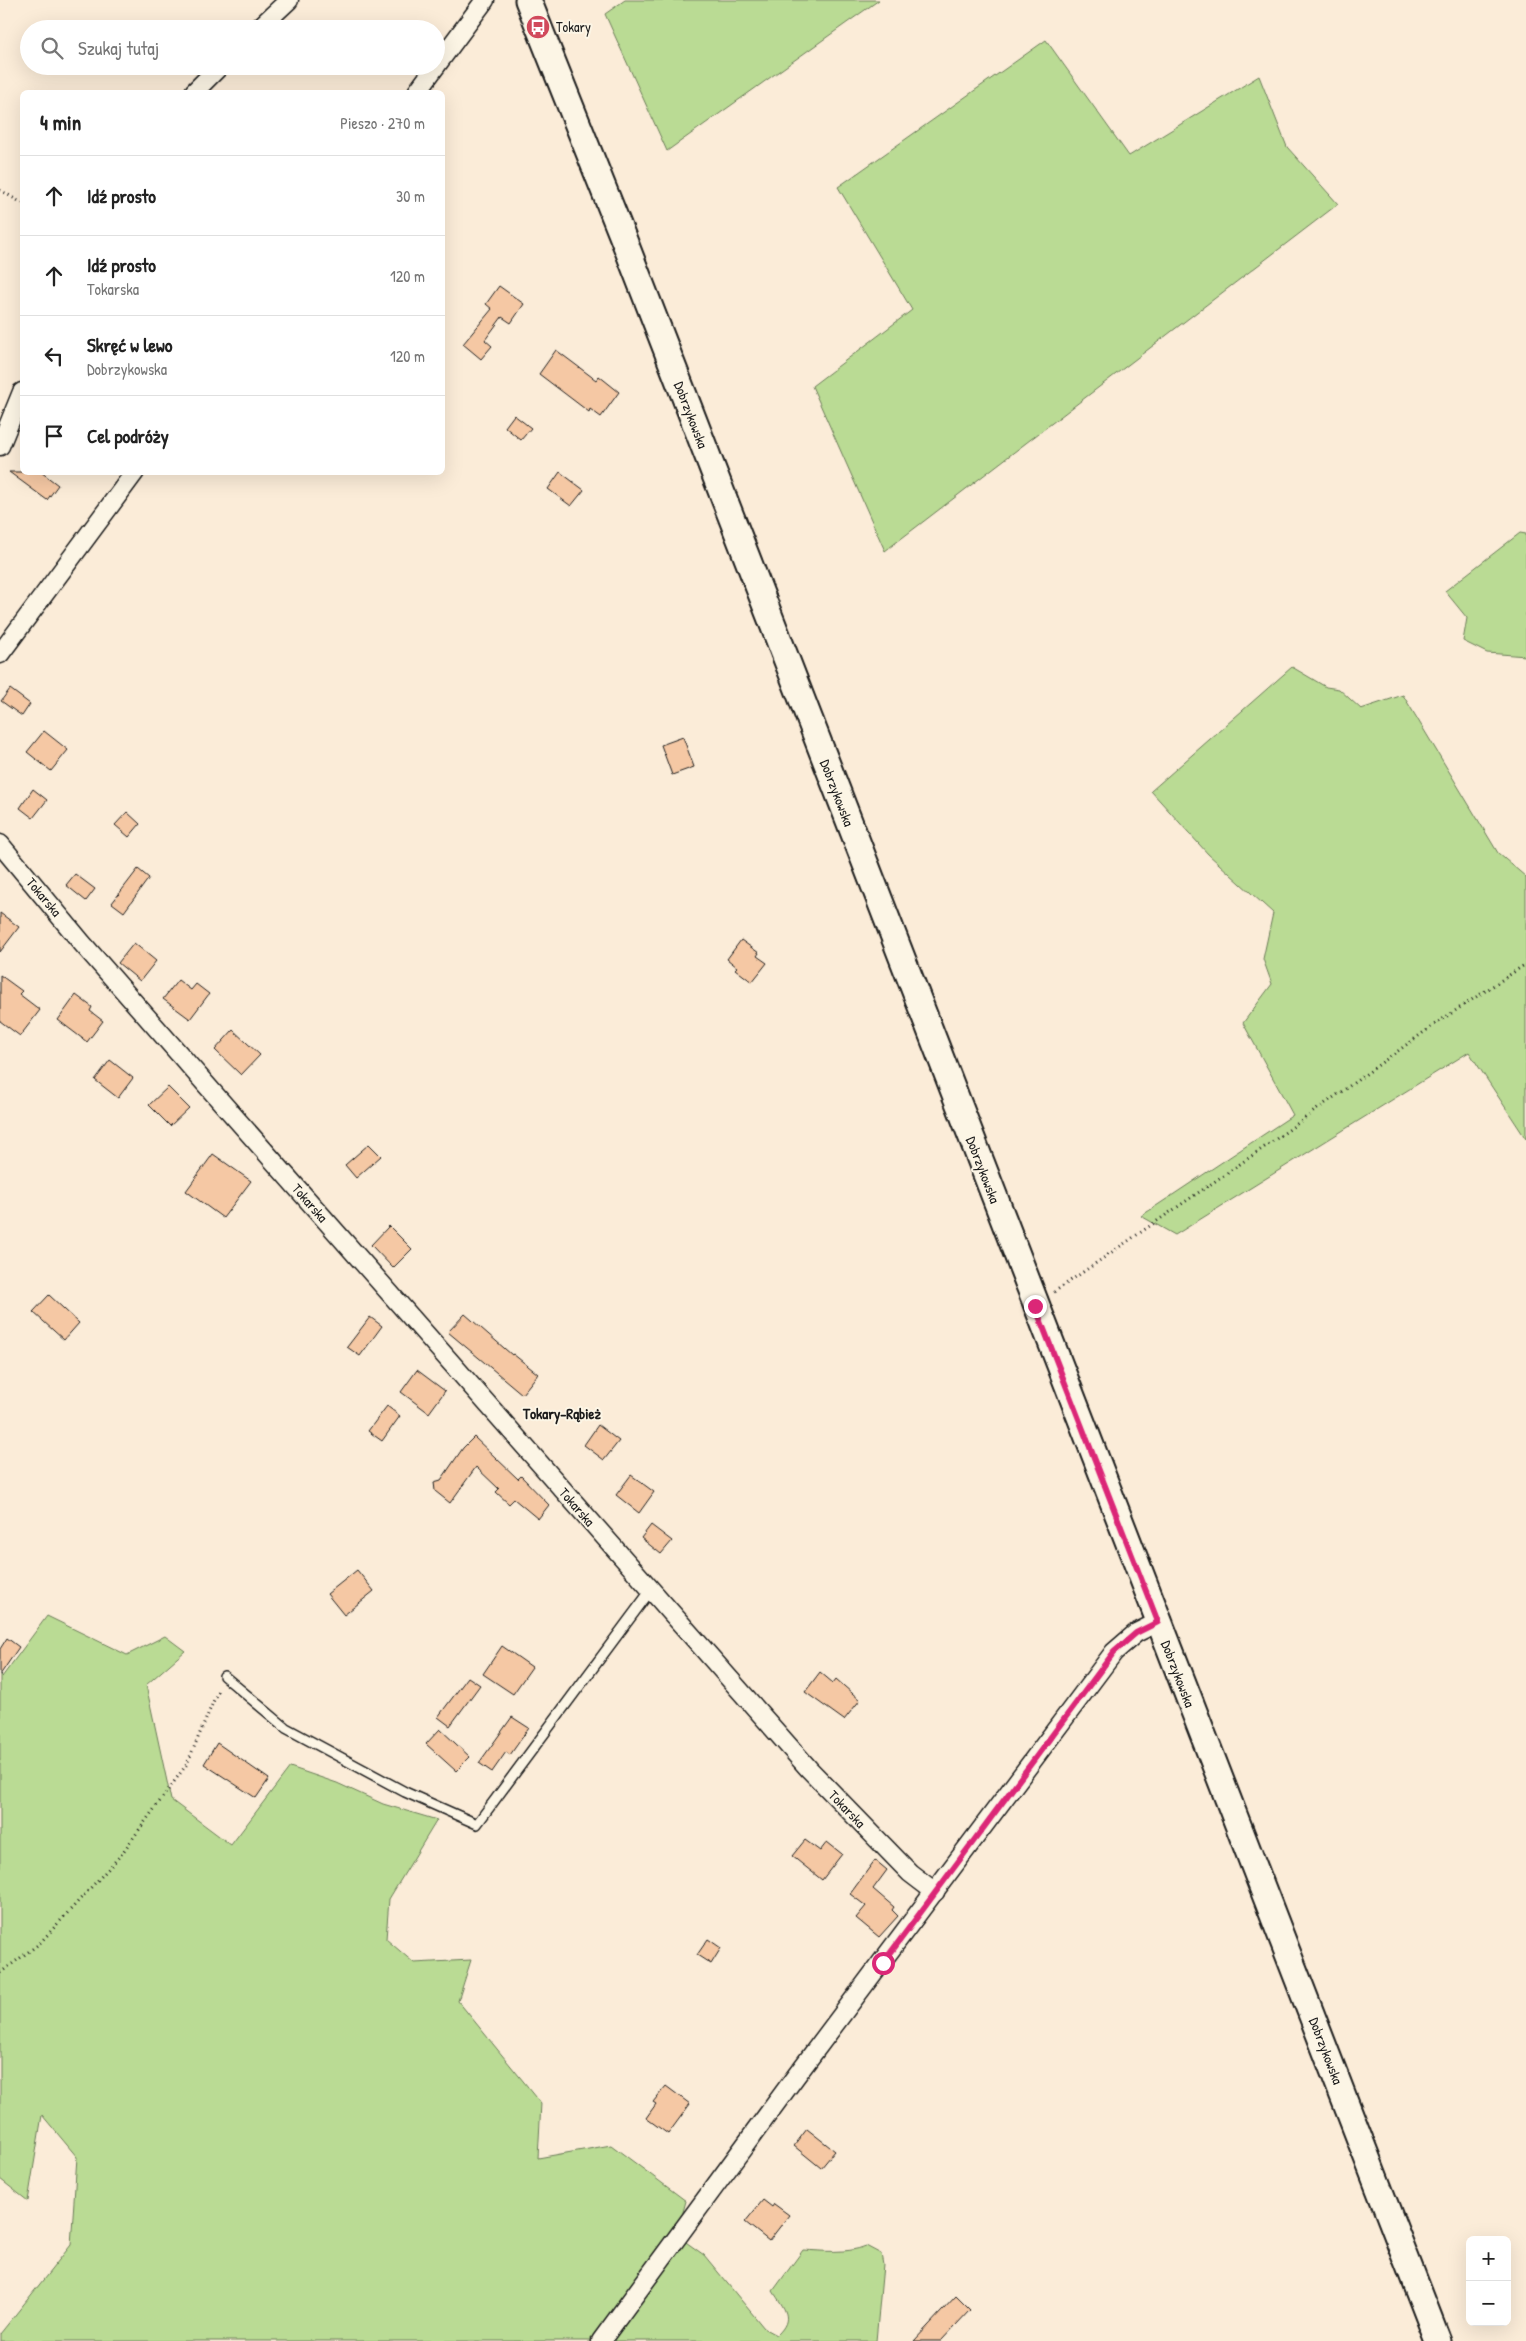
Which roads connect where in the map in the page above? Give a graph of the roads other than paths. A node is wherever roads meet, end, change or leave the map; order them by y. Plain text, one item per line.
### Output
1 (289, 0) edge
2 (485, 0) edge
3 (528, 0) edge
4 (268, 20) edge
5 (445, 54) edge
6 (211, 75) edge
7 (429, 75) edge
8 (196, 90) edge
9 (418, 90) edge
10 (20, 397) edge
11 (0, 446) edge
12 (133, 475) edge
13 (0, 654) edge
14 (0, 844) edge
15 (651, 1590) junction
16 (1158, 1622) junction
17 (224, 1676) road end
18 (935, 1892) junction
19 (601, 2341) edge
20 (1438, 2341) edge

1 - 4 street
2 - 5 street
3 - 16 main road, Dobrzykowska
6 - 8 street
7 - 9 street
10 - 11 street
12 - 13 street
14 - 15 street, Tokarska
15 - 17 lane
15 - 18 street, Tokarska
16 - 18 street
16 - 20 main road, Dobrzykowska
18 - 19 street

